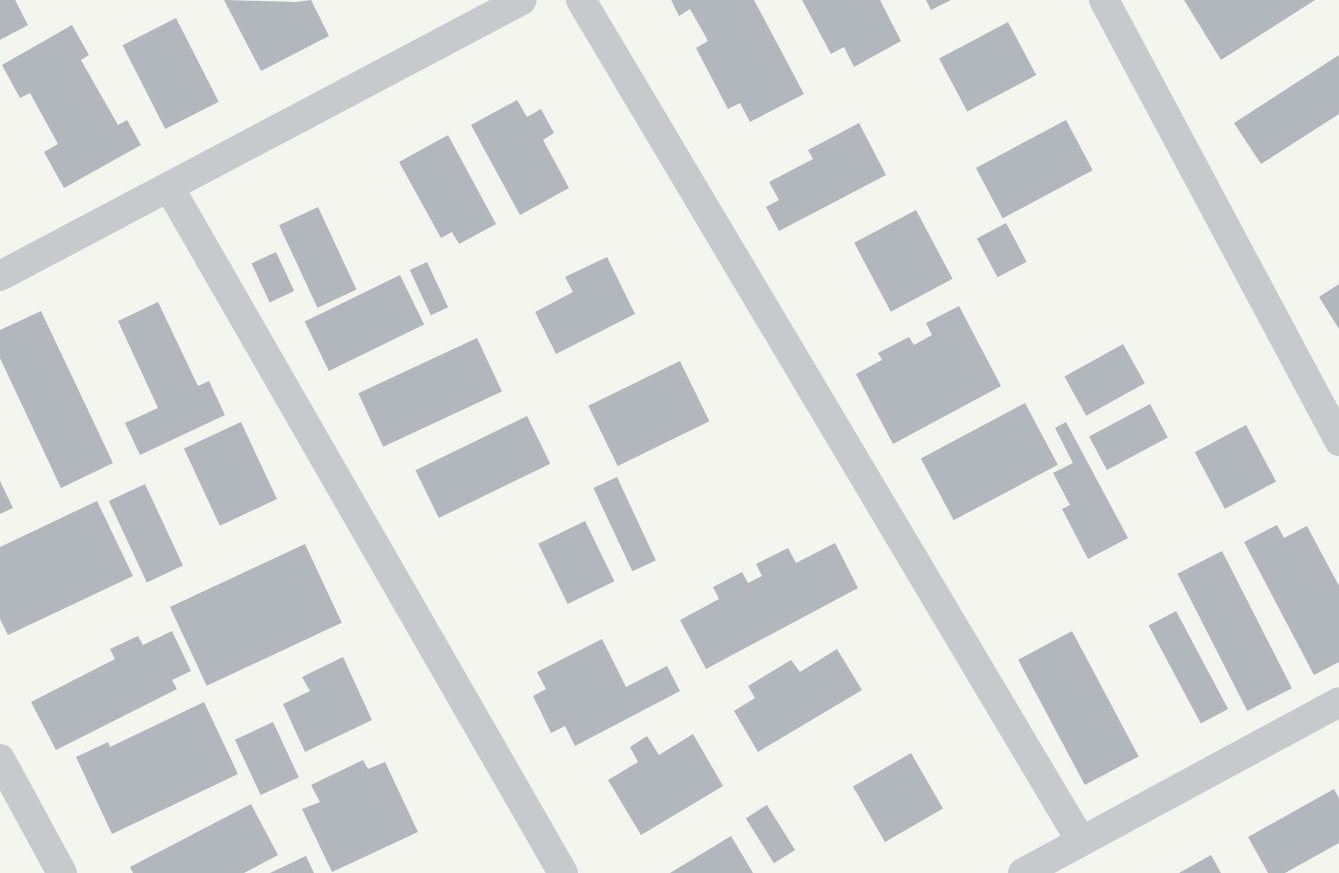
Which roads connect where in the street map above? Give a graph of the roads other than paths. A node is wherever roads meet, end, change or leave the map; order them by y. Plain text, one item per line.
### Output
1 (523, 0) edge
2 (581, 0) edge
3 (1104, 0) edge
4 (169, 187) junction
5 (0, 276) edge
6 (1339, 441) edge
7 (1339, 702) edge
8 (0, 759) edge
9 (1081, 841) junction
10 (62, 873) edge
11 (563, 873) edge
12 (1023, 873) edge

1 - 4 street
2 - 9 street
3 - 6 street
4 - 5 street
4 - 11 street
7 - 9 street
8 - 10 street
9 - 12 street

